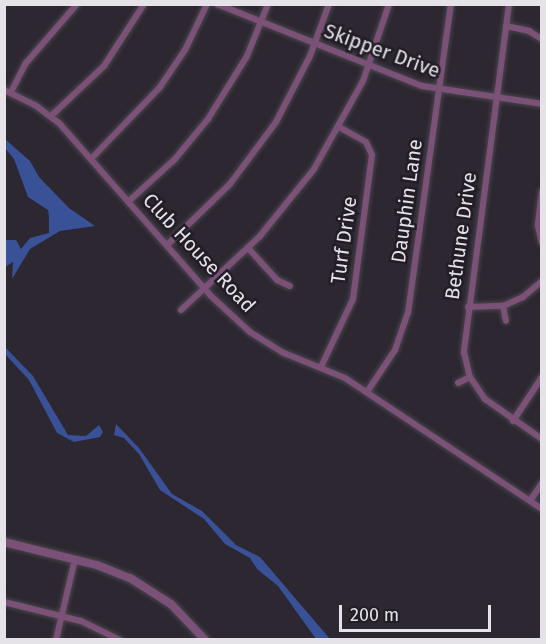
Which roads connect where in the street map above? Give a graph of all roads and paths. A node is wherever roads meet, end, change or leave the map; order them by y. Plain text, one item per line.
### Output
1 (77, 4) edge
2 (144, 4) edge
3 (207, 4) edge
4 (217, 4) edge
5 (268, 4) edge
6 (329, 4) edge
7 (389, 4) edge
8 (451, 4) edge
9 (509, 4) edge
10 (262, 22) junction
11 (506, 26) junction
12 (542, 39) edge
13 (315, 44) junction
14 (369, 66) junction
15 (439, 90) junction
16 (8, 91) edge
17 (496, 97) junction
18 (542, 104) edge
19 (51, 116) junction
20 (339, 127) junction
21 (91, 159) junction
22 (542, 191) edge
23 (129, 201) junction
24 (542, 243) edge
25 (167, 245) junction
26 (248, 248) junction
27 (542, 280) edge
28 (290, 286) dead end
29 (204, 288) junction
30 (503, 306) junction
31 (468, 307) junction
32 (181, 310) dead end
33 (506, 321) dead end
34 (321, 367) junction
35 (470, 377) junction
36 (542, 377) edge
37 (458, 383) dead end
38 (367, 392) junction
39 (513, 421) junction
40 (542, 439) edge
41 (542, 483) edge
42 (530, 501) junction
43 (542, 509) edge
44 (4, 542) edge
45 (75, 559) junction
46 (4, 602) edge
47 (62, 616) junction
48 (56, 639) edge
49 (120, 639) edge
50 (205, 639) edge

1 - 16 street
2 - 19 street
3 - 21 street
4 - 10 street, Skipper Drive
5 - 10 street
6 - 13 street
7 - 14 street
8 - 15 street, Dauphin Lane
9 - 11 street, Bethune Drive
10 - 13 street, Skipper Drive
10 - 23 street
11 - 12 street
11 - 17 street, Bethune Drive
13 - 14 street, Skipper Drive
13 - 25 street
14 - 15 street, Skipper Drive
14 - 20 street
15 - 17 street, Skipper Drive
15 - 38 street, Dauphin Lane
16 - 19 street, Club House Road
17 - 18 street, Skipper Drive
17 - 31 street, Bethune Drive
19 - 21 street, Club House Road
20 - 26 street
20 - 34 street, Turf Drive
21 - 23 street, Club House Road
22 - 24 street
23 - 25 street, Club House Road
25 - 29 street, Club House Road
26 - 28 street
26 - 29 street
27 - 30 street
29 - 32 street
29 - 34 street, Club House Road
30 - 31 street
30 - 33 street
31 - 35 street, Bethune Drive
34 - 38 street, Club House Road
35 - 37 street
35 - 39 street, Bethune Drive
36 - 39 street
38 - 42 street, Club House Road
39 - 40 street, Bethune Drive
41 - 42 street
42 - 43 street, Club House Road
44 - 45 street
45 - 47 street
45 - 50 street
46 - 47 street
47 - 48 street
47 - 49 street

